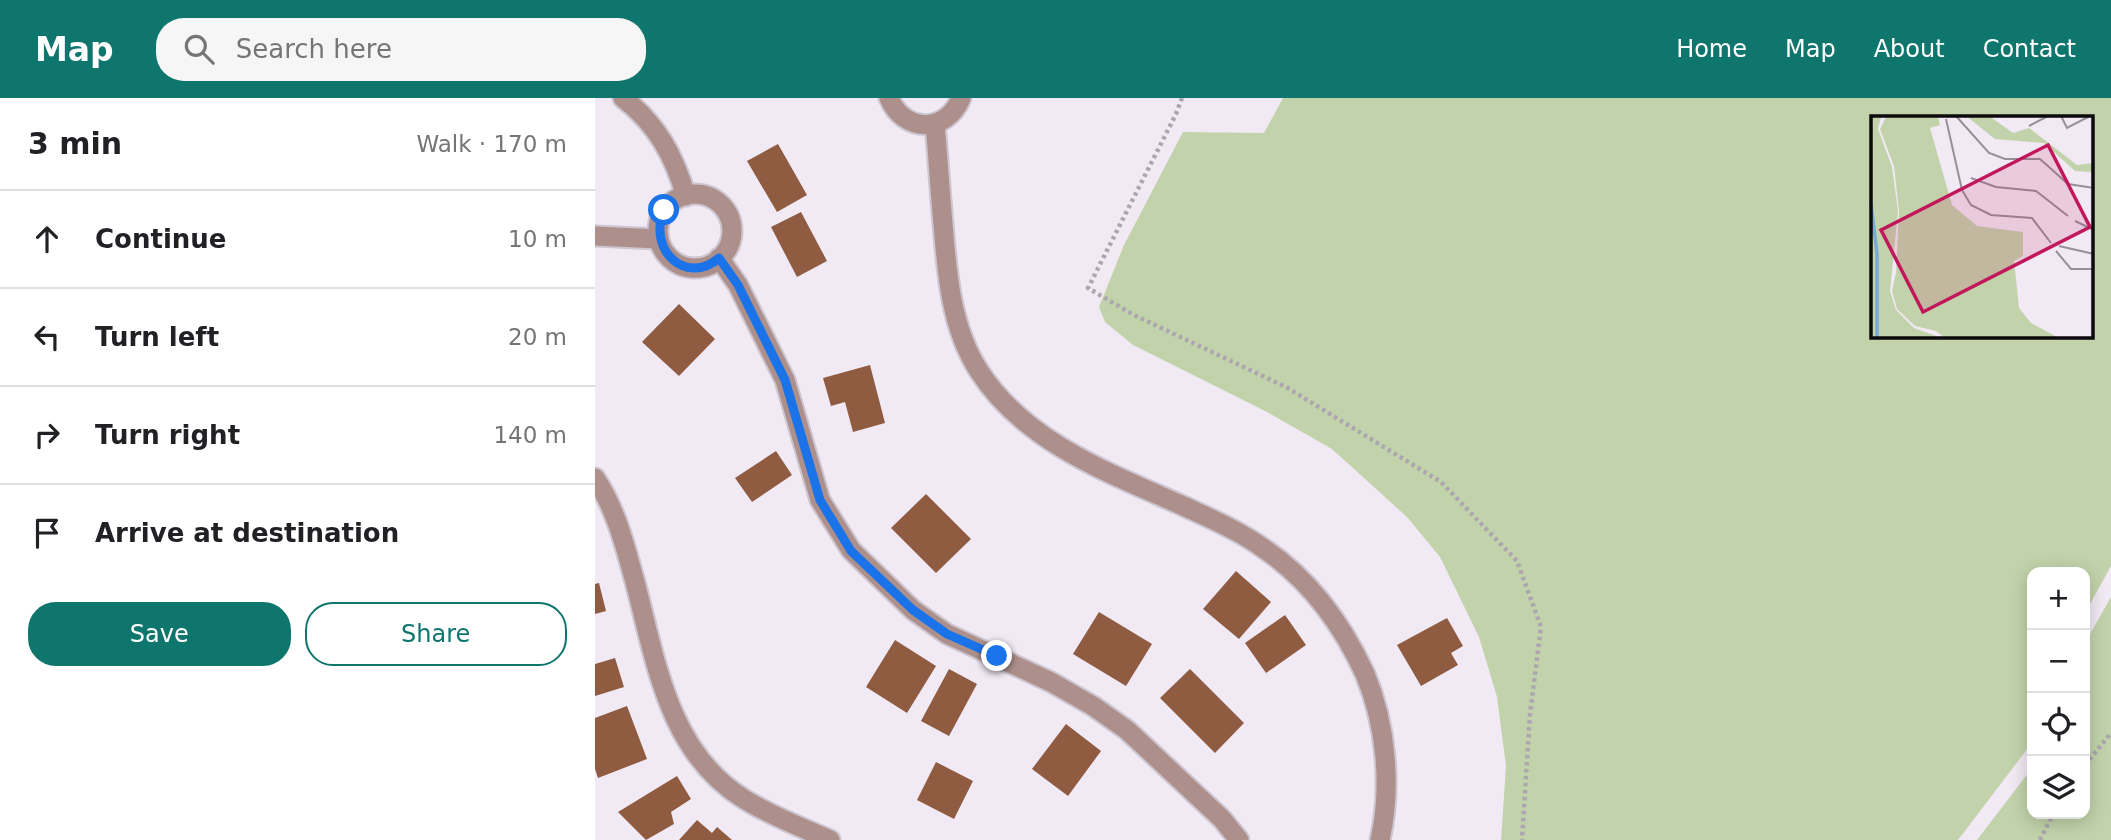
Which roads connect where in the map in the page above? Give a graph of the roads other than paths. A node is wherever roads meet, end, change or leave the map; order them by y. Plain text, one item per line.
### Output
1 (624, 98) edge
2 (889, 98) edge
3 (961, 98) edge
4 (935, 124) junction
5 (686, 196) junction
6 (595, 236) edge
7 (659, 239) junction
8 (719, 258) junction
9 (595, 478) edge
10 (830, 840) edge
11 (1239, 840) edge
12 (1380, 840) edge

1 - 5 street
2 - 4 street
3 - 4 street
4 - 12 street
5 - 7 street
5 - 8 street
6 - 7 street
7 - 8 street
8 - 11 street
9 - 10 street

